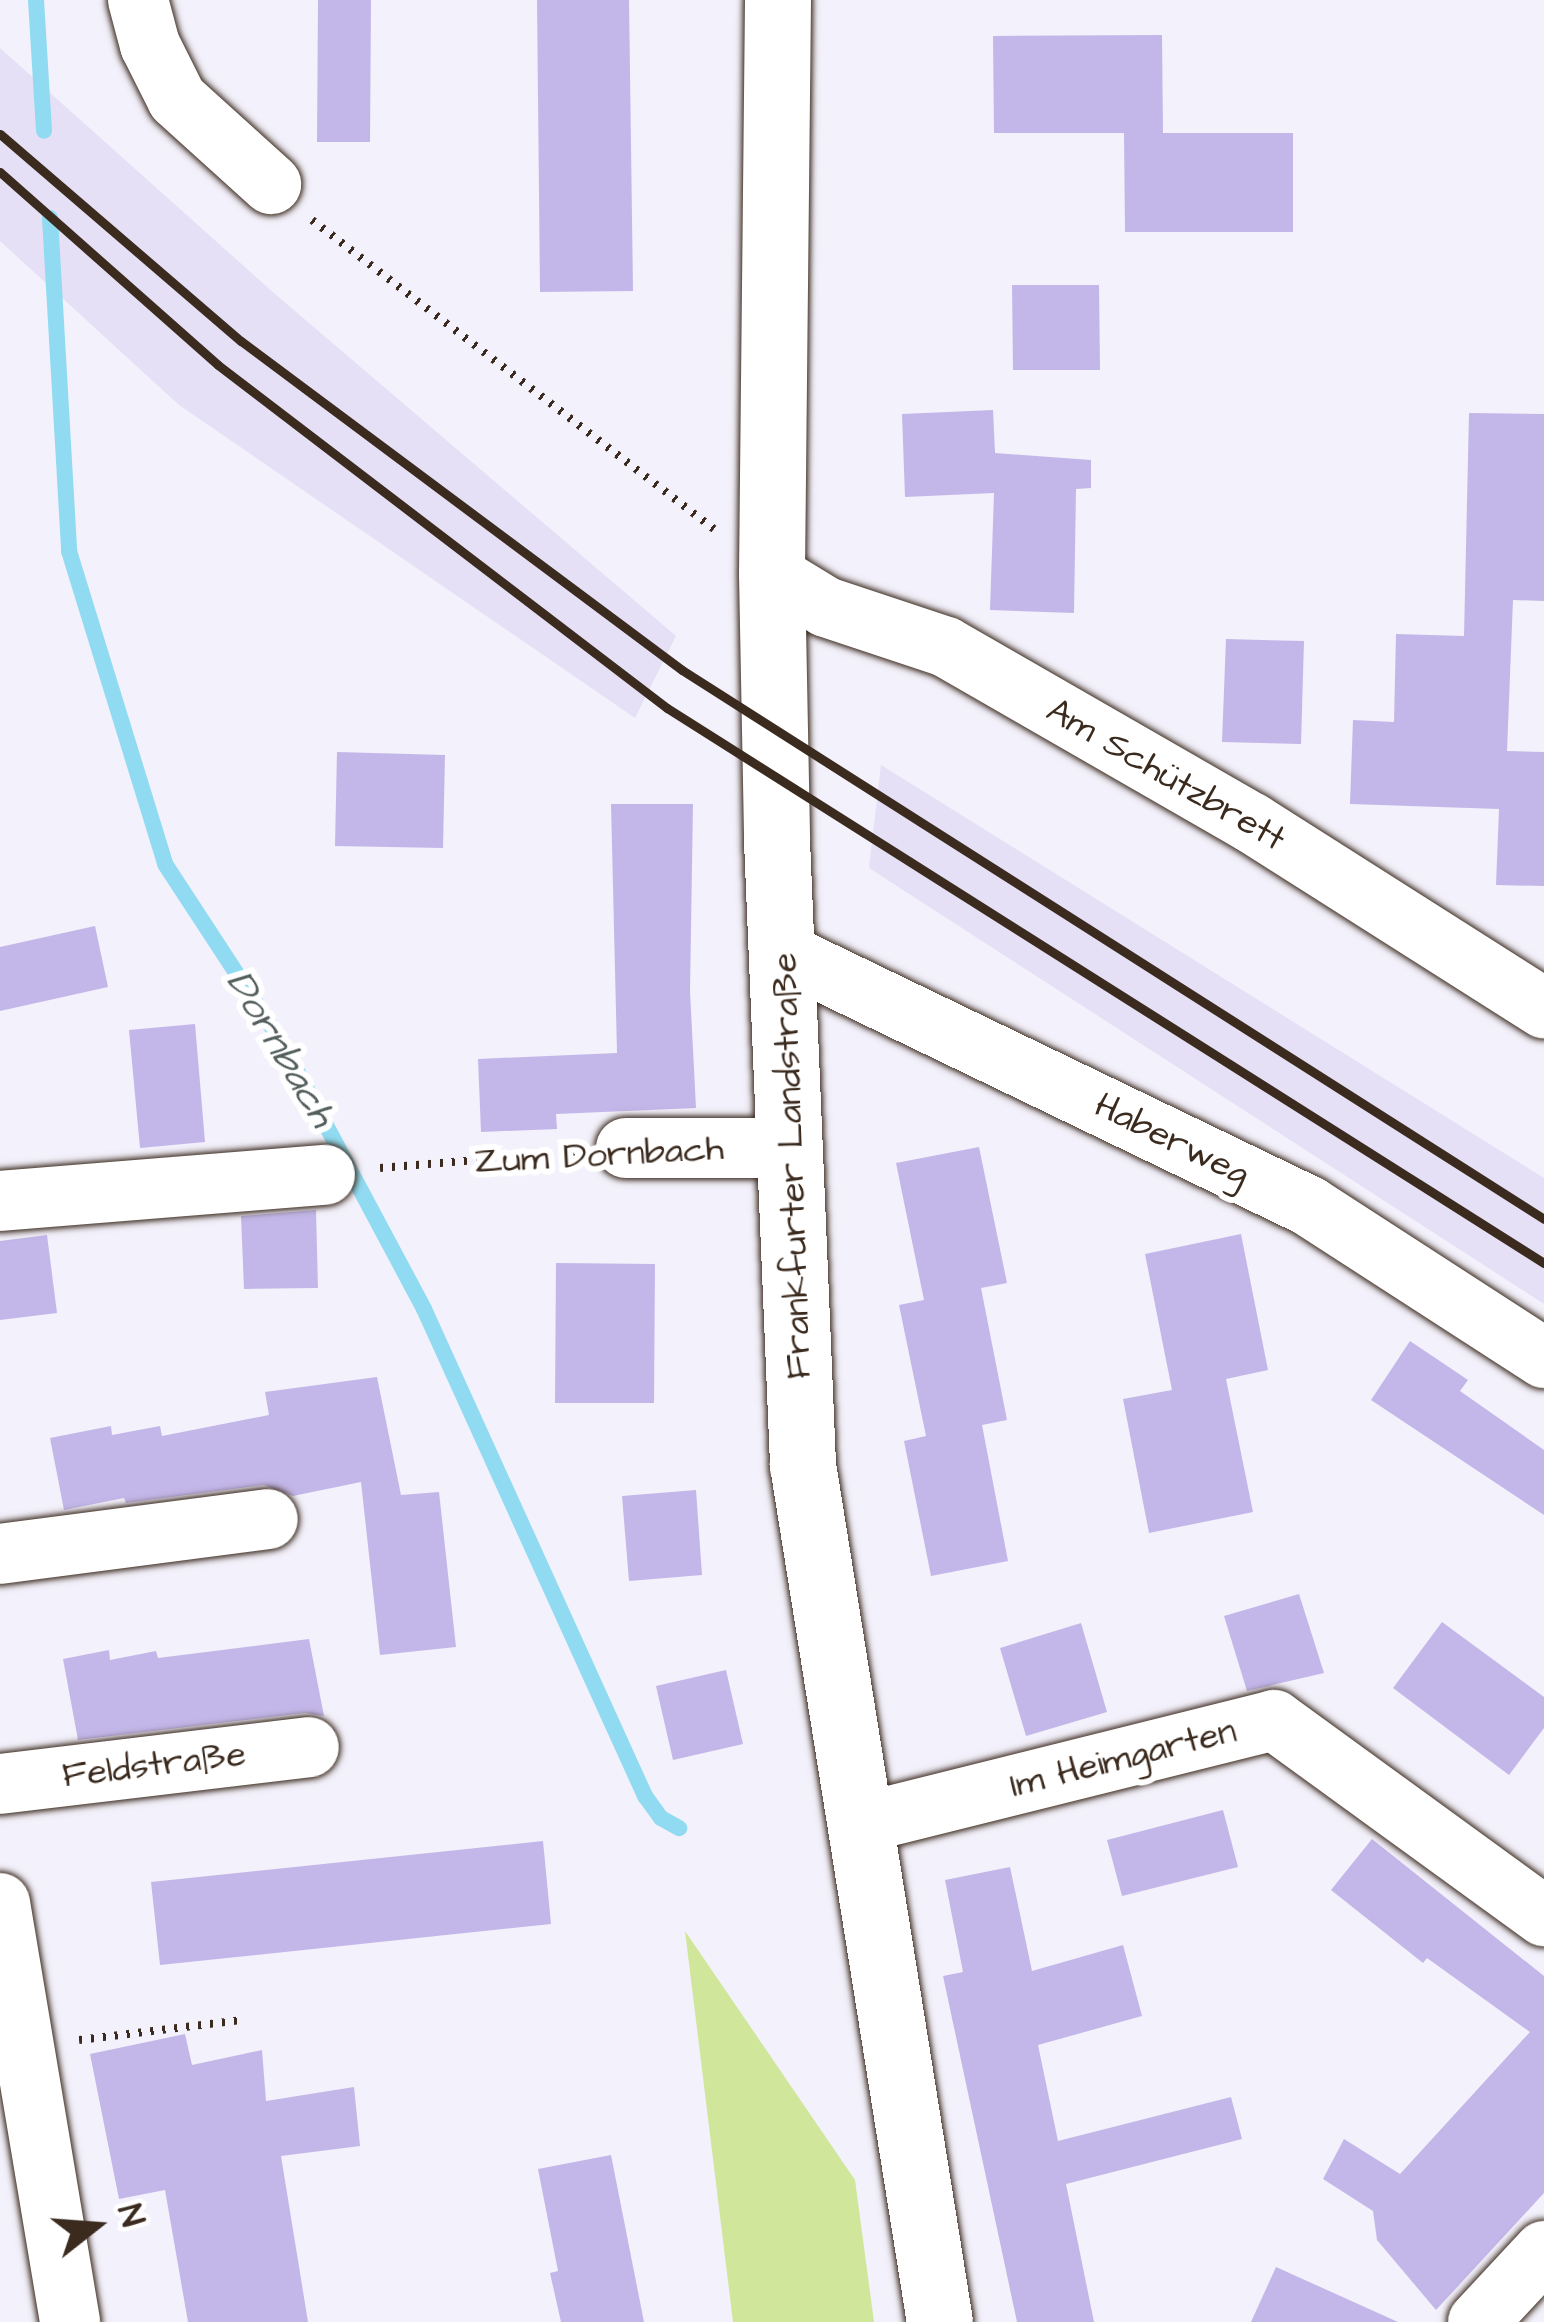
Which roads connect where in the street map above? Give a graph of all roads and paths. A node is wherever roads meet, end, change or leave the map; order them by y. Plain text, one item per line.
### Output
1 (138, 0) edge
2 (778, 0) edge
3 (271, 184) joint
4 (772, 574) junction
5 (784, 953) junction
6 (1544, 1008) edge
7 (626, 1148) joint
8 (791, 1148) junction
9 (407, 1165) dead end
10 (325, 1175) dead end
11 (0, 1201) edge
12 (1544, 1358) edge
13 (268, 1519) dead end
14 (0, 1554) edge
15 (309, 1747) dead end
16 (0, 1784) edge
17 (858, 1824) junction
18 (0, 1904) edge
19 (1544, 1916) edge
20 (242, 2020) dead end
21 (24, 2047) junction
22 (1544, 2252) edge
23 (70, 2322) edge
24 (940, 2322) edge
25 (1478, 2322) edge

1 - 3 street
2 - 4 street, Frankfurter Landstraße
3 - 4 path
4 - 5 street, Frankfurter Landstraße
4 - 6 street, Am Schützbrett
5 - 8 street, Frankfurter Landstraße
5 - 12 street, Haberweg
7 - 8 street, Zum Dornbach
7 - 9 path, Zum Dornbach
8 - 17 street, Frankfurter Landstraße
10 - 11 street
13 - 14 street
15 - 16 street, Feldstraße
17 - 19 street, Im Heimgarten
17 - 24 street, Frankfurter Landstraße
18 - 21 street
20 - 21 path
21 - 23 street
22 - 25 street

